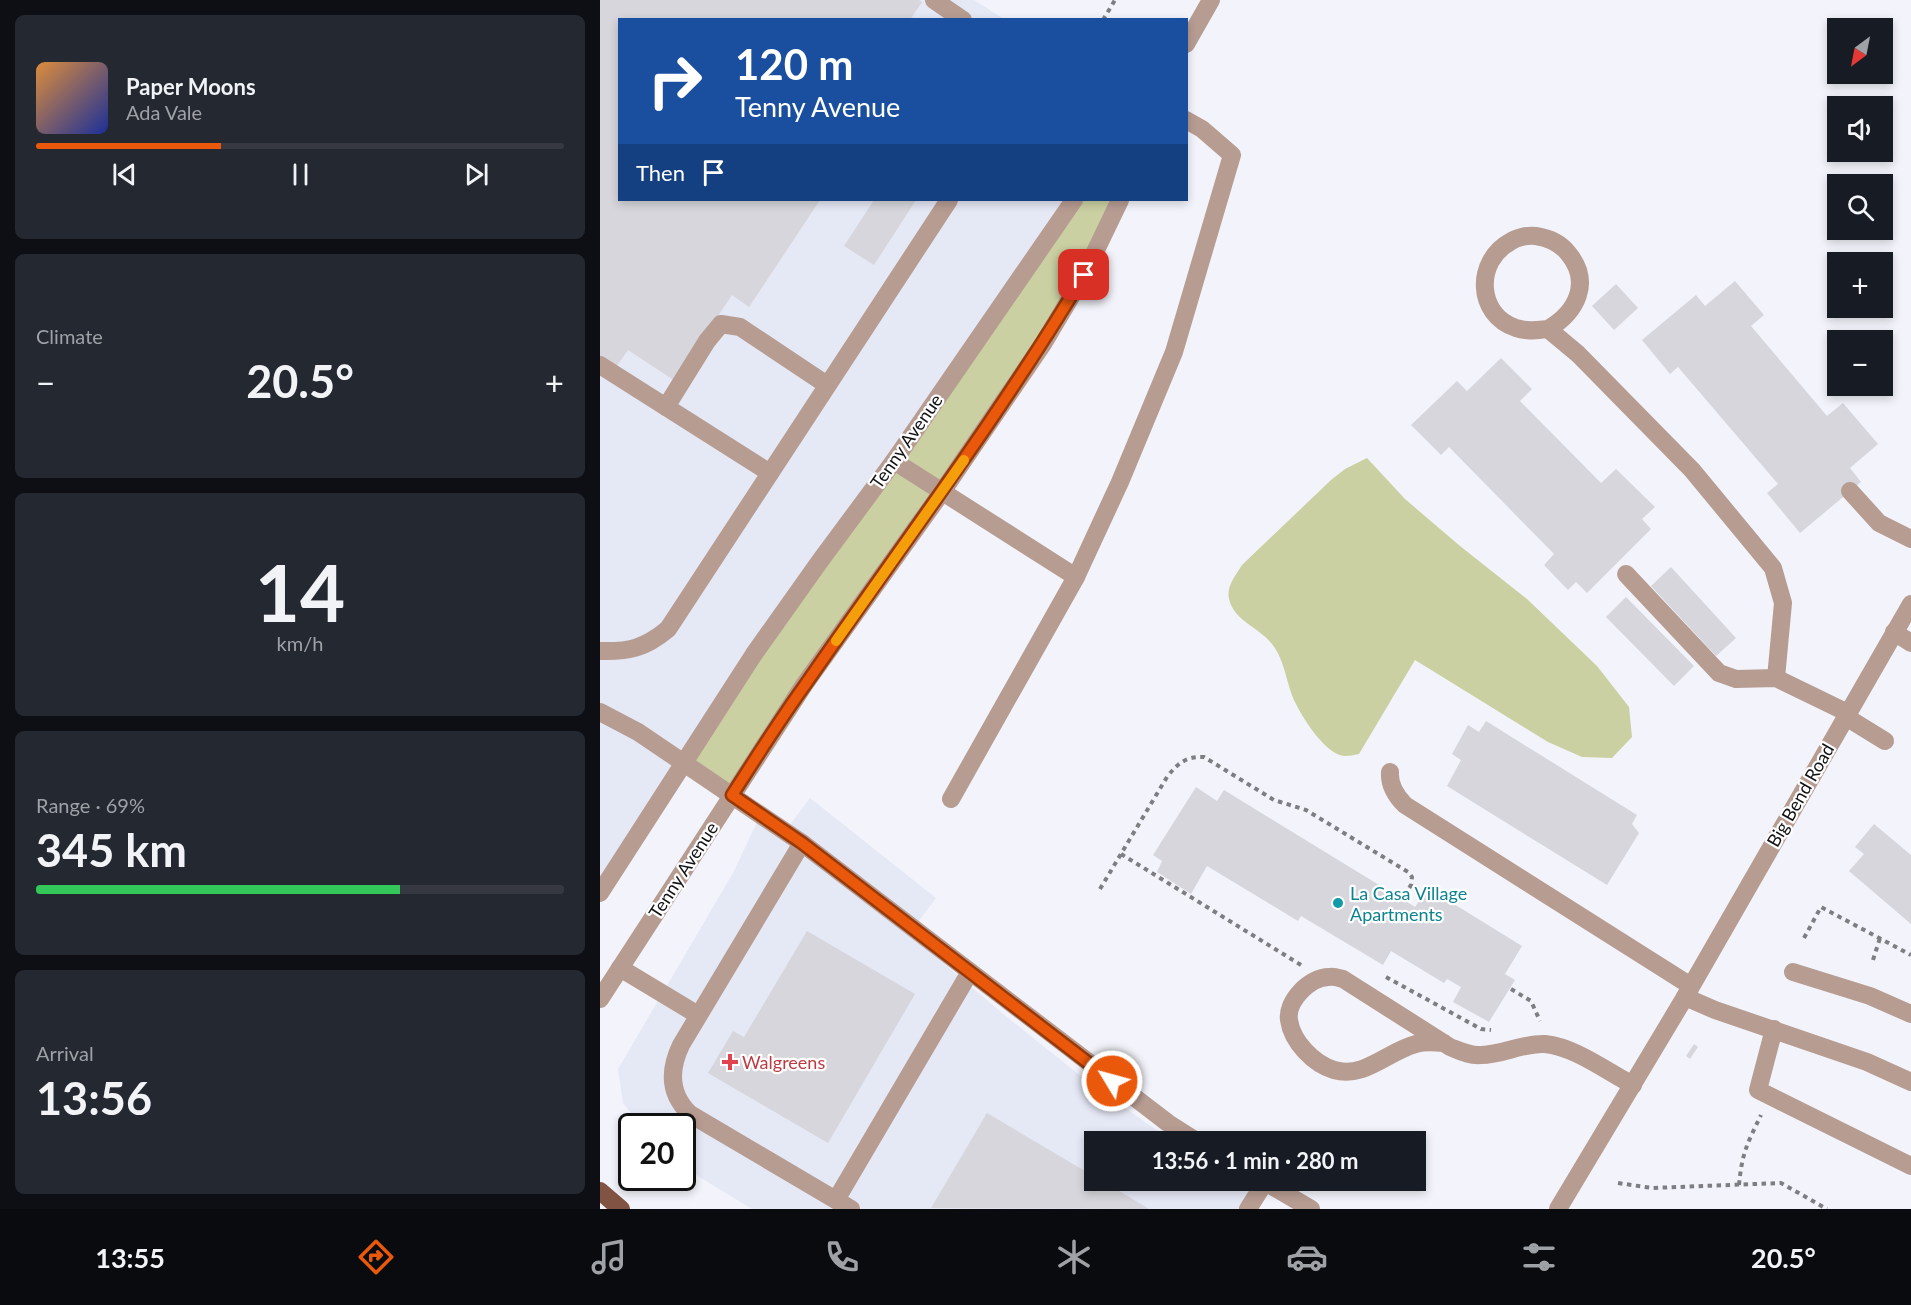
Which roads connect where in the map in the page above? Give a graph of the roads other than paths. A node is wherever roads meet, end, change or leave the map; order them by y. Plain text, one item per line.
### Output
1 (933, 0) edge
2 (1211, 0) edge
3 (960, 18) edge
4 (1188, 40) edge
5 (1188, 121) edge
6 (948, 201) edge
7 (1073, 201) edge
8 (1120, 201) edge
9 (1548, 328) junction
10 (600, 365) edge
11 (827, 385) junction
12 (666, 407) junction
13 (894, 461) junction
14 (770, 472) junction
15 (1850, 491) dead end
16 (942, 492) junction
17 (1911, 539) edge
18 (1626, 573) dead end
19 (1076, 577) junction
20 (1911, 604) edge
21 (1894, 632) junction
22 (1911, 642) edge
23 (600, 651) edge
24 (1776, 678) junction
25 (600, 712) edge
26 (1846, 715) junction
27 (1885, 741) dead end
28 (683, 764) junction
29 (1390, 772) dead end
30 (732, 795) junction
31 (951, 799) dead end
32 (802, 843) junction
33 (600, 893) edge
34 (620, 968) junction
35 (970, 972) junction
36 (1793, 972) dead end
37 (1688, 992) junction
38 (600, 999) edge
39 (1911, 1014) edge
40 (699, 1015) junction
41 (1774, 1029) junction
42 (1444, 1043) junction
43 (1911, 1082) edge
44 (1632, 1085) junction
45 (1180, 1131) edge
46 (1911, 1166) edge
47 (600, 1191) edge
48 (1258, 1191) edge
49 (1275, 1191) edge
50 (1291, 1204) edge
51 (843, 1205) edge
52 (621, 1209) edge
53 (1248, 1209) edge
54 (1311, 1209) edge
55 (1558, 1209) edge

1 - 3 street
2 - 4 street
5 - 19 street
6 - 11 street
7 - 13 street, Tenny Avenue
8 - 16 street, Tenny Avenue
9 - 9 street
9 - 24 street
10 - 12 street
11 - 12 street
11 - 14 street
12 - 14 street
13 - 16 street
13 - 28 street, Tenny Avenue
14 - 23 street
15 - 17 street
16 - 19 street
16 - 30 street, Tenny Avenue
18 - 24 street
19 - 31 street
20 - 21 street, Big Bend Road
21 - 22 street
21 - 26 street, Big Bend Road
24 - 26 street
25 - 28 street
26 - 27 street
26 - 37 street, Big Bend Road
28 - 30 street
28 - 33 street, Tenny Avenue
29 - 37 street
30 - 32 street
30 - 34 street, Tenny Avenue
32 - 35 street
32 - 40 street
34 - 38 street, Tenny Avenue
34 - 40 street
35 - 45 street
35 - 51 street
36 - 39 street
37 - 41 street
37 - 44 street, Big Bend Road
40 - 51 street
41 - 43 street
41 - 46 street
42 - 42 street
42 - 44 street
44 - 55 street, Big Bend Road
47 - 52 main road
48 - 53 street
49 - 50 street
50 - 54 street

